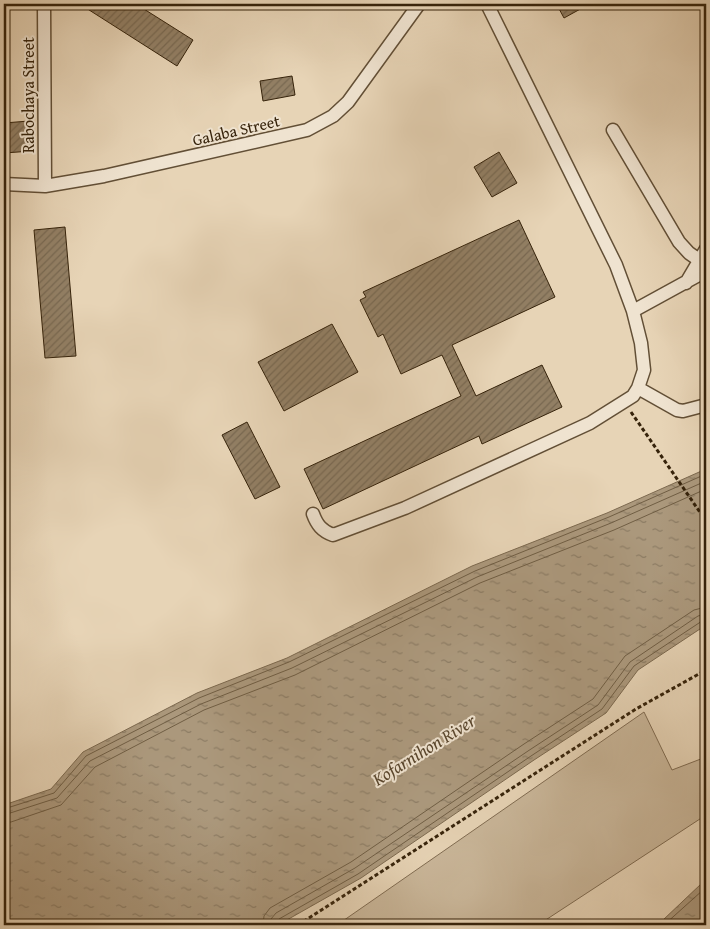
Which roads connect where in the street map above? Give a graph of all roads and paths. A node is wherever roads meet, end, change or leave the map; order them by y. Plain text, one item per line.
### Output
1 (44, 4) edge
2 (420, 4) edge
3 (487, 4) edge
4 (613, 130) dead end
5 (4, 184) edge
6 (45, 186) junction
7 (703, 255) edge
8 (706, 271) edge
9 (686, 283) junction
10 (633, 311) junction
11 (638, 388) junction
12 (706, 405) edge
13 (634, 417) dead end
14 (313, 514) dead end
15 (706, 521) edge
16 (706, 670) edge
17 (298, 925) edge

1 - 6 street, Rabochaya Street
2 - 6 street, Galaba Street
3 - 10 street
4 - 7 street
5 - 6 street, Galaba Street
7 - 9 street
8 - 9 street
9 - 10 street
10 - 11 street
11 - 12 street
11 - 14 street
13 - 15 path
16 - 17 path

